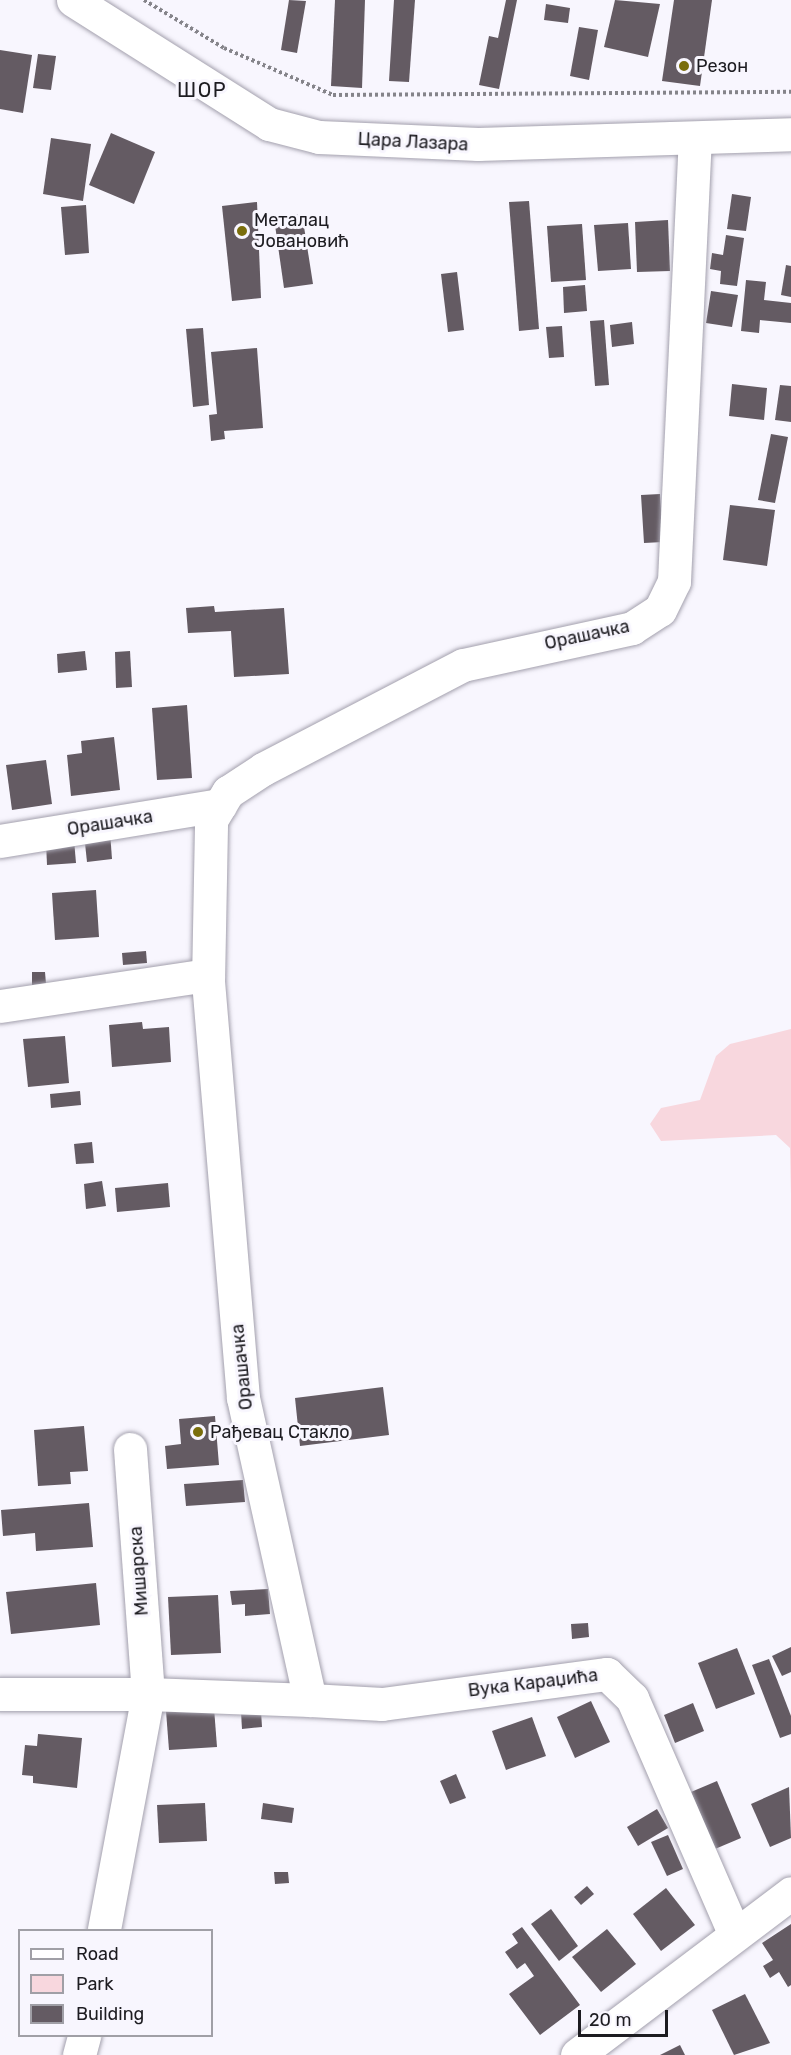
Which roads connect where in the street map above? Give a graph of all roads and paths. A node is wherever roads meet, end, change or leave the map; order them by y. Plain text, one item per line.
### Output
1 (73, 0) edge
2 (144, 0) edge
3 (791, 92) edge
4 (791, 135) edge
5 (695, 138) junction
6 (220, 805) junction
7 (0, 841) edge
8 (208, 975) junction
9 (0, 1006) edge
10 (130, 1449) dead end
11 (0, 1694) edge
12 (148, 1694) junction
13 (310, 1700) junction
14 (791, 1893) edge
15 (104, 1929) edge
16 (735, 1935) junction
17 (84, 2037) edge
18 (79, 2055) edge
19 (577, 2055) edge

1 - 5 street, Цара Лазара
2 - 3 path
4 - 5 street, Цара Лазара
5 - 6 street, Орашачка
6 - 7 street, Орашачка
6 - 8 street, Орашачка
8 - 9 street
8 - 13 street, Орашачка
10 - 12 street, Мишарска
11 - 12 street
12 - 13 street
12 - 15 street, Мишарска
13 - 16 street, Вука Караџића
14 - 16 street
16 - 19 street
17 - 18 street

